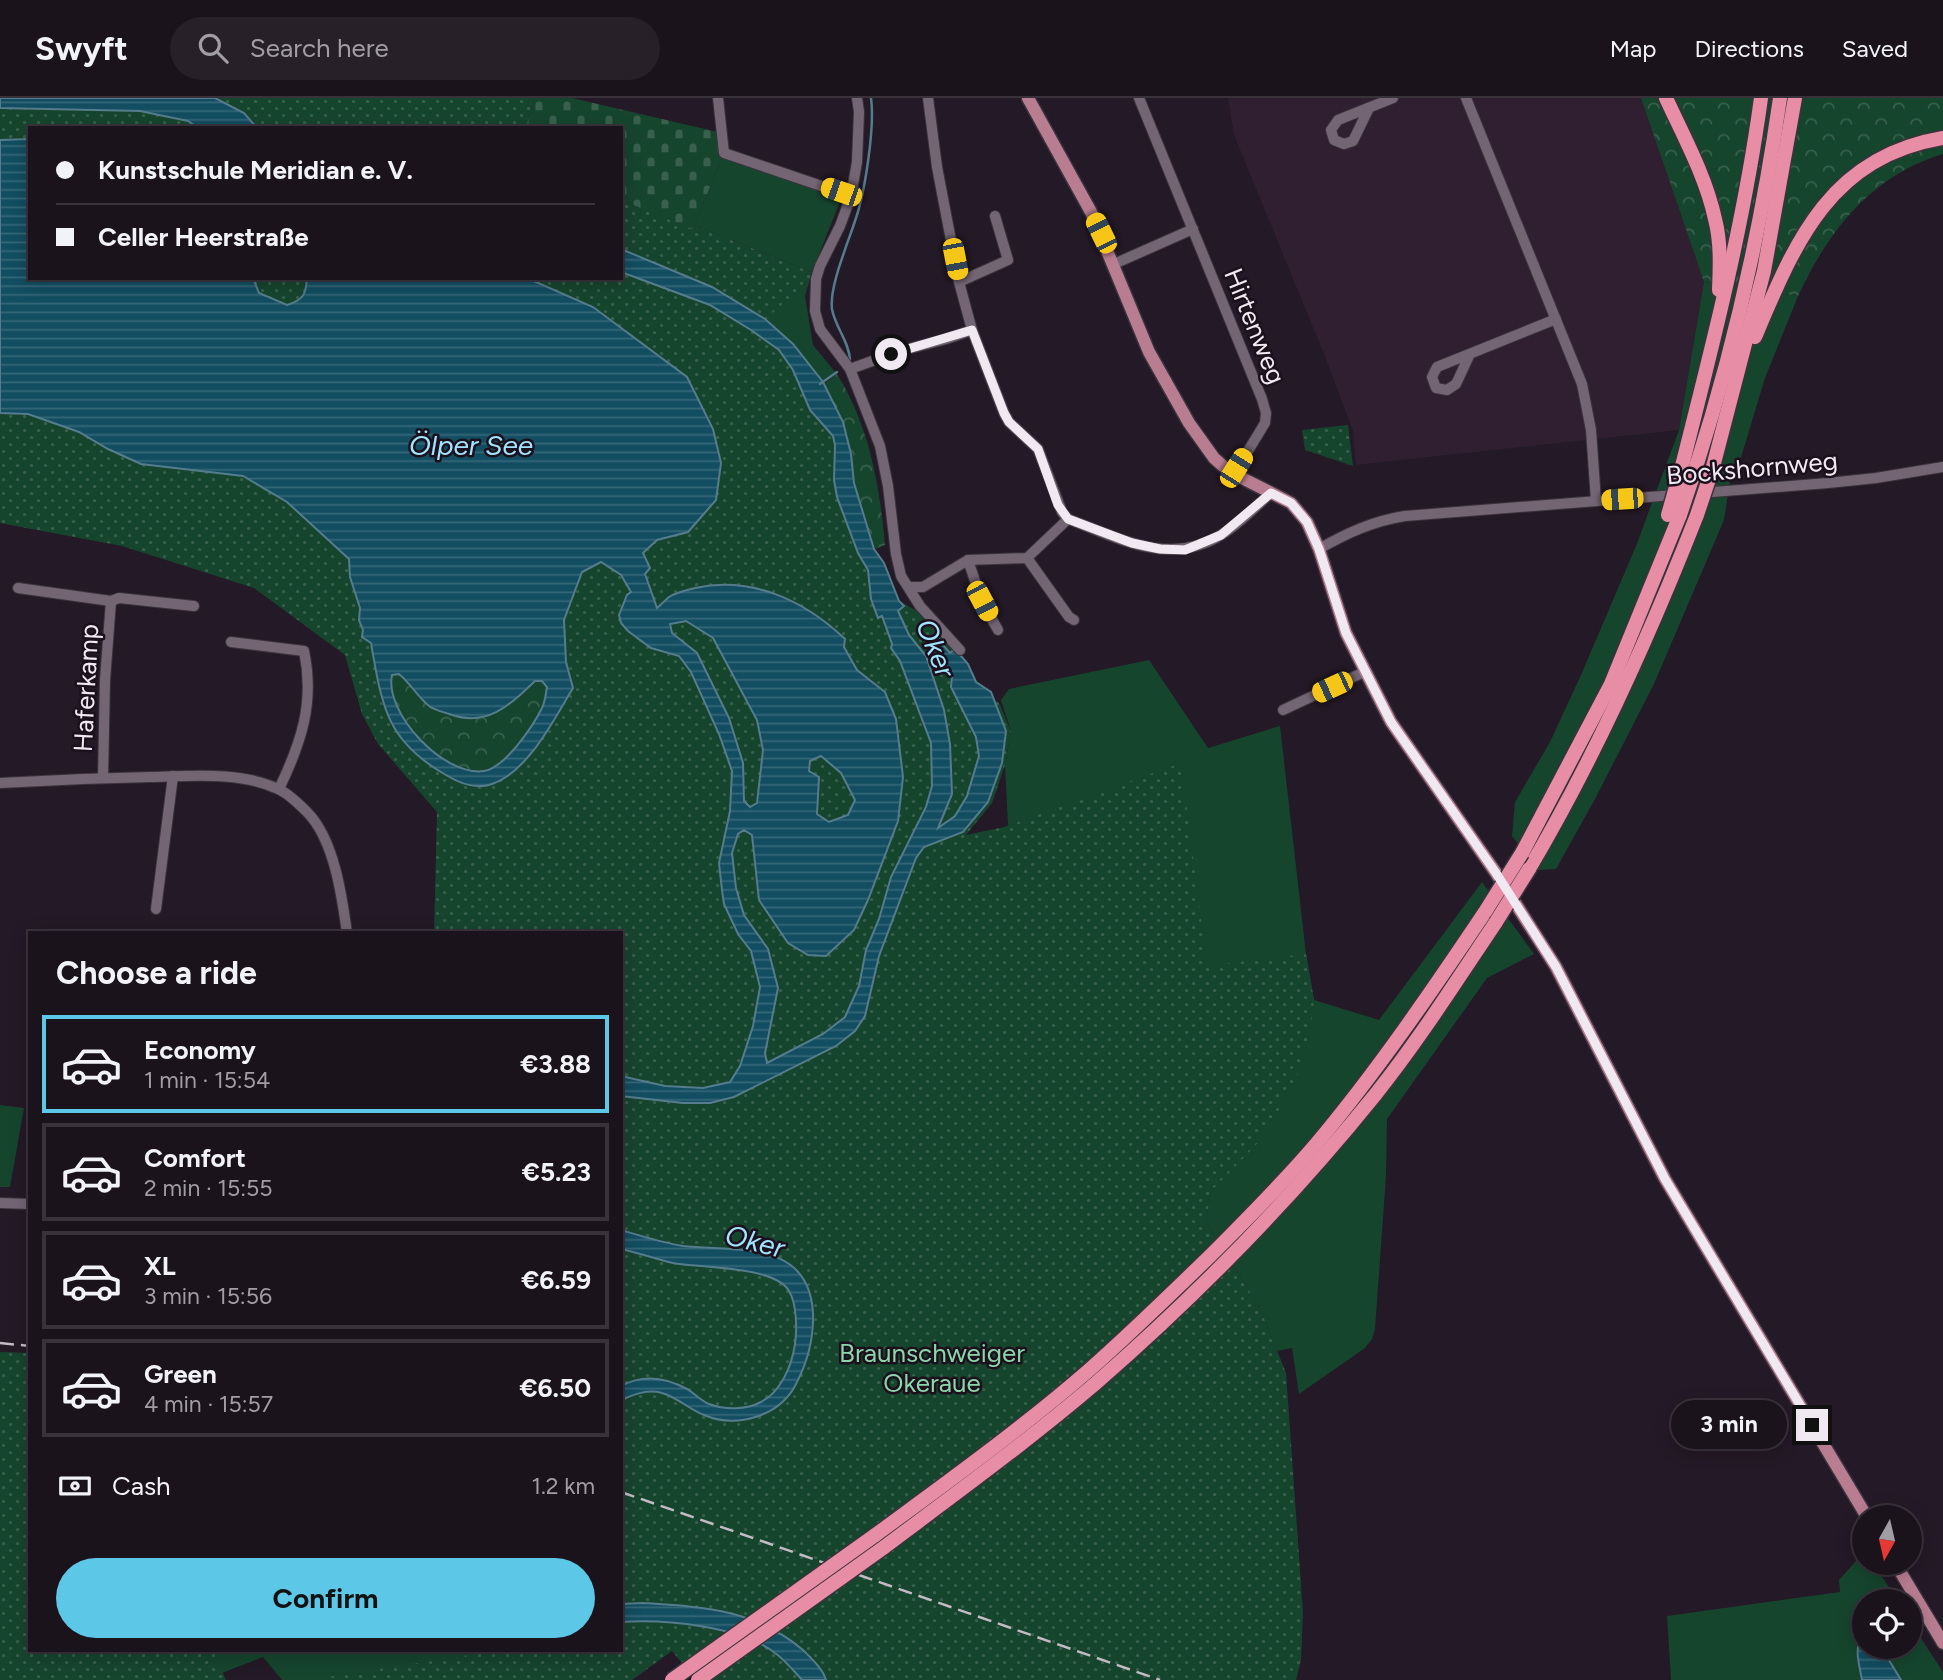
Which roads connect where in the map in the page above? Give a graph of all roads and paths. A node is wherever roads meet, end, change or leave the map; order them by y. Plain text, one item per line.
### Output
1 (718, 98) edge
2 (857, 98) edge
3 (928, 98) edge
4 (1028, 98) edge
5 (1139, 98) edge
6 (1393, 98) edge
7 (1466, 98) edge
8 (1667, 98) edge
9 (1761, 98) edge
10 (1780, 98) edge
11 (1795, 98) edge
12 (1369, 108) dead end
13 (1943, 138) edge
14 (851, 196) junction
15 (995, 216) dead end
16 (1193, 229) junction
17 (1114, 264) junction
18 (960, 282) junction
19 (1556, 319) junction
20 (972, 330) junction
21 (1714, 343) junction
22 (1470, 354) dead end
23 (850, 369) junction
24 (1739, 374) junction
25 (1689, 466) junction
26 (1943, 467) edge
27 (1234, 474) junction
28 (1271, 493) junction
29 (1596, 501) junction
30 (1068, 519) junction
31 (1319, 549) junction
32 (1027, 558) junction
33 (968, 560) junction
34 (910, 587) junction
35 (18, 589) dead end
36 (111, 601) junction
37 (194, 606) dead end
38 (1074, 620) dead end
39 (998, 630) dead end
40 (232, 642) dead end
41 (960, 650) dead end
42 (1364, 672) junction
43 (1283, 710) dead end
44 (173, 776) junction
45 (103, 778) junction
46 (0, 783) edge
47 (279, 789) junction
48 (156, 909) dead end
49 (1491, 917) junction
50 (347, 931) edge
51 (0, 1203) edge
52 (28, 1203) edge
53 (1246, 1230) junction
54 (1860, 1505) edge
55 (1902, 1575) edge
56 (1943, 1643) edge
57 (672, 1680) edge
58 (698, 1680) edge

1 - 14 street
2 - 14 street
3 - 18 street
4 - 17 main road
5 - 16 street, Hirtenweg
6 - 12 street
7 - 19 street
8 - 21 highway
9 - 21 highway
10 - 25 highway
11 - 24 highway
13 - 24 highway
14 - 23 street
15 - 18 street
16 - 17 street
16 - 27 street, Hirtenweg
17 - 27 main road
18 - 20 street
19 - 22 street
19 - 29 street
20 - 23 street
20 - 30 street
21 - 25 highway
23 - 34 street
24 - 49 highway, bridge
25 - 49 highway, bridge
26 - 29 street, Bockshornweg
27 - 28 main road
28 - 30 street
28 - 31 main road
29 - 31 street, Bockshornweg
30 - 32 street
31 - 42 main road
32 - 33 street
32 - 38 street
33 - 34 street
33 - 39 street
34 - 41 street
35 - 36 street, Haferkamp
36 - 37 street, Haferkamp
36 - 45 street, Haferkamp
40 - 47 street
42 - 43 street
42 - 54 main road
44 - 45 street
44 - 47 street
44 - 48 street
45 - 46 street
47 - 50 street
49 - 53 highway
51 - 52 street
53 - 57 highway, bridge
53 - 58 highway, bridge
55 - 56 main road

